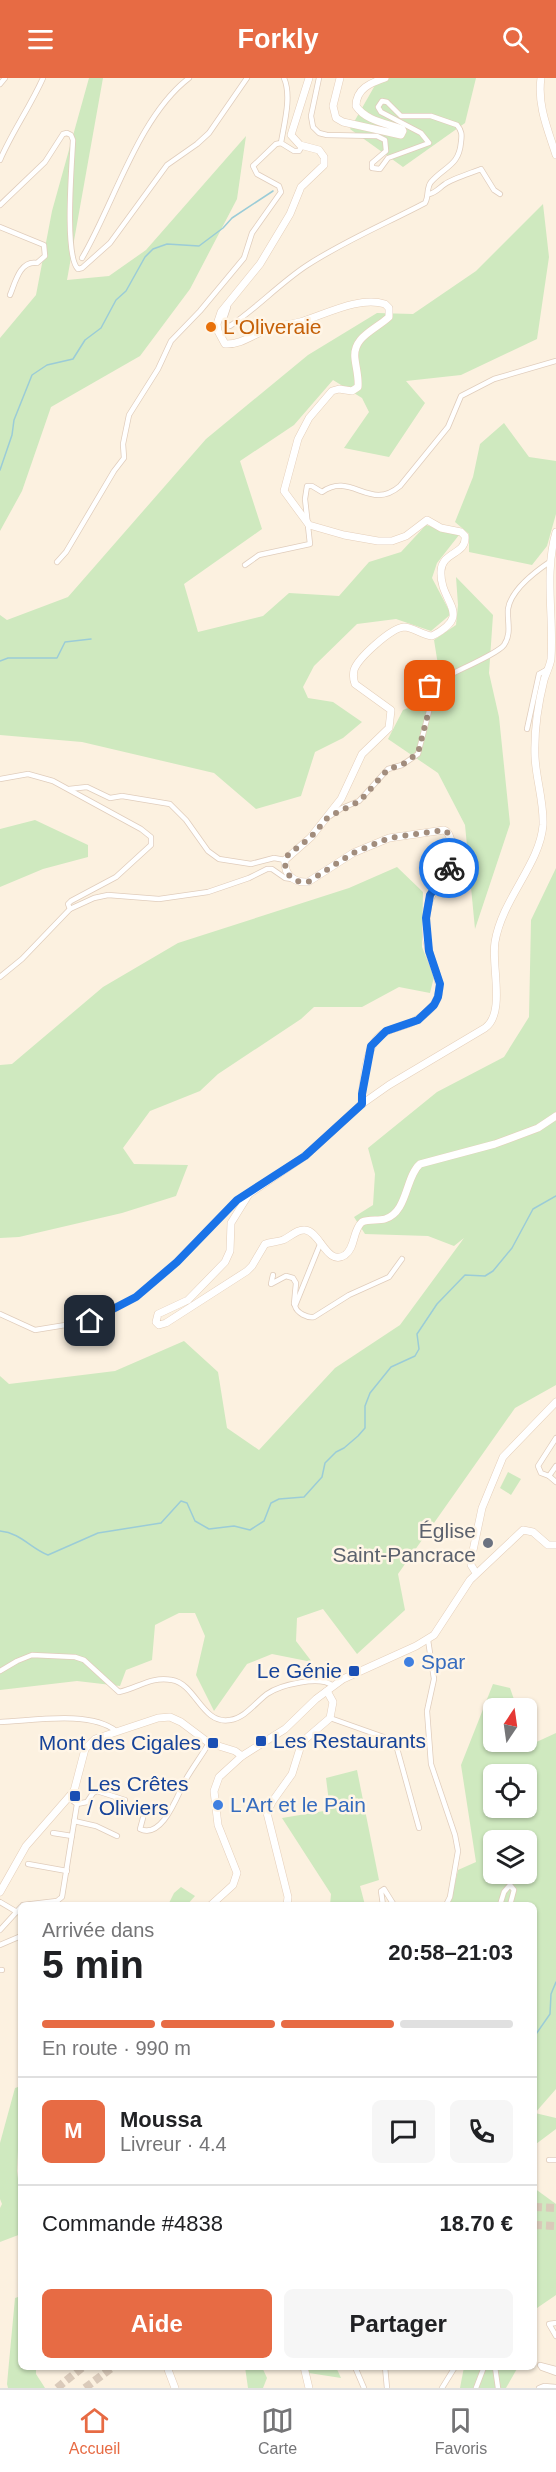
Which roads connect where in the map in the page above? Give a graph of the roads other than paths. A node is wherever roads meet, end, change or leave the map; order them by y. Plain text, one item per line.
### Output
1 (5, 78) edge
2 (43, 78) edge
3 (189, 78) edge
4 (247, 78) edge
5 (284, 78) edge
6 (309, 78) edge
7 (319, 78) edge
8 (340, 78) edge
9 (385, 78) edge
10 (541, 78) edge
11 (0, 84) edge
12 (281, 143) junction
13 (302, 146) junction
14 (556, 155) edge
15 (0, 160) edge
16 (429, 194) junction
17 (500, 194) dead end
18 (0, 205) edge
19 (0, 227) edge
20 (82, 258) dead end
21 (10, 295) dead end
22 (228, 302) junction
23 (556, 361) edge
24 (309, 525) junction
25 (556, 532) edge
26 (552, 561) junction
27 (57, 562) dead end
28 (245, 565) dead end
29 (548, 669) junction
30 (527, 729) dead end
31 (0, 779) edge
32 (69, 789) junction
33 (328, 817) junction
34 (285, 860) junction
35 (292, 879) junction
36 (70, 909) junction
37 (0, 977) edge
38 (362, 1104) junction
39 (556, 1116) edge
40 (249, 1194) junction
41 (321, 1242) junction
42 (402, 1259) dead end
43 (273, 1275) dead end
44 (295, 1306) junction
45 (0, 1314) edge
46 (556, 1402) edge
47 (556, 1438) edge
48 (556, 1466) edge
49 (549, 1476) junction
50 (556, 1482) edge
51 (556, 1545) edge
52 (476, 1573) junction
53 (428, 1640) junction
54 (0, 1671) edge
55 (330, 1689) junction
56 (330, 1718) junction
57 (0, 1722) edge
58 (116, 1731) junction
59 (209, 1743) junction
60 (242, 1756) junction
61 (69, 1798) junction
62 (125, 1800) dead end
63 (77, 1804) junction
64 (143, 1818) dead end
65 (74, 1821) junction
66 (419, 1828) dead end
67 (53, 1833) dead end
68 (72, 1836) junction
69 (117, 1836) dead end
70 (28, 1864) dead end
71 (66, 1871) junction
72 (0, 1892) edge
73 (0, 1902) edge
74 (50, 1902) edge
75 (214, 1902) edge
76 (287, 1902) edge
77 (383, 1902) edge
78 (392, 1902) edge
79 (448, 1902) edge
80 (501, 1902) edge
81 (511, 1902) edge
82 (18, 1907) edge
83 (18, 1910) edge
84 (0, 1930) edge
85 (18, 1937) edge
86 (0, 1945) edge
87 (549, 2160) dead end
88 (556, 2160) edge
89 (556, 2323) edge
90 (556, 2336) edge
91 (168, 2370) edge
92 (305, 2370) edge
93 (356, 2370) edge
94 (385, 2370) edge
95 (453, 2370) edge
96 (483, 2370) edge
97 (495, 2370) edge
98 (556, 2387) edge
99 (175, 2388) edge
100 (309, 2388) edge
101 (364, 2388) edge
102 (387, 2388) edge
103 (442, 2388) edge
104 (476, 2388) edge
105 (498, 2388) edge
106 (539, 2388) edge

1 - 11 street
2 - 15 street
3 - 20 street
4 - 18 street
5 - 12 street
6 - 13 street
7 - 16 street
8 - 9 street
10 - 14 street
12 - 13 street
12 - 27 street
13 - 22 street
16 - 17 street
16 - 22 street
19 - 21 street
22 - 24 street
23 - 24 street
24 - 28 street
24 - 33 street
25 - 26 street
26 - 29 street
26 - 33 street
29 - 30 street
29 - 38 street
31 - 32 street
32 - 34 street
32 - 36 street
33 - 34 street
34 - 35 street
35 - 36 street
35 - 38 street
36 - 37 street
38 - 40 street
39 - 41 street
40 - 41 street
40 - 45 street
41 - 44 street
42 - 44 street
43 - 44 street
46 - 52 street
47 - 49 street
48 - 49 street
49 - 50 street
51 - 52 street
52 - 53 street
53 - 55 street
53 - 79 street
54 - 55 street
55 - 56 street
55 - 60 street
56 - 66 street
56 - 76 street
57 - 58 street
58 - 59 street
58 - 61 street
59 - 60 street
59 - 64 street
60 - 75 street
61 - 63 street
61 - 72 street
62 - 63 street
63 - 65 street
65 - 68 street
65 - 69 street
67 - 68 street
68 - 71 street
70 - 71 street
71 - 74 street
73 - 82 street
77 - 78 street
80 - 81 street
83 - 84 street
85 - 86 street
87 - 88 street
89 - 90 street
91 - 99 street
92 - 100 street
93 - 101 street
94 - 102 street
95 - 103 street
96 - 104 street
97 - 105 street
98 - 106 street

